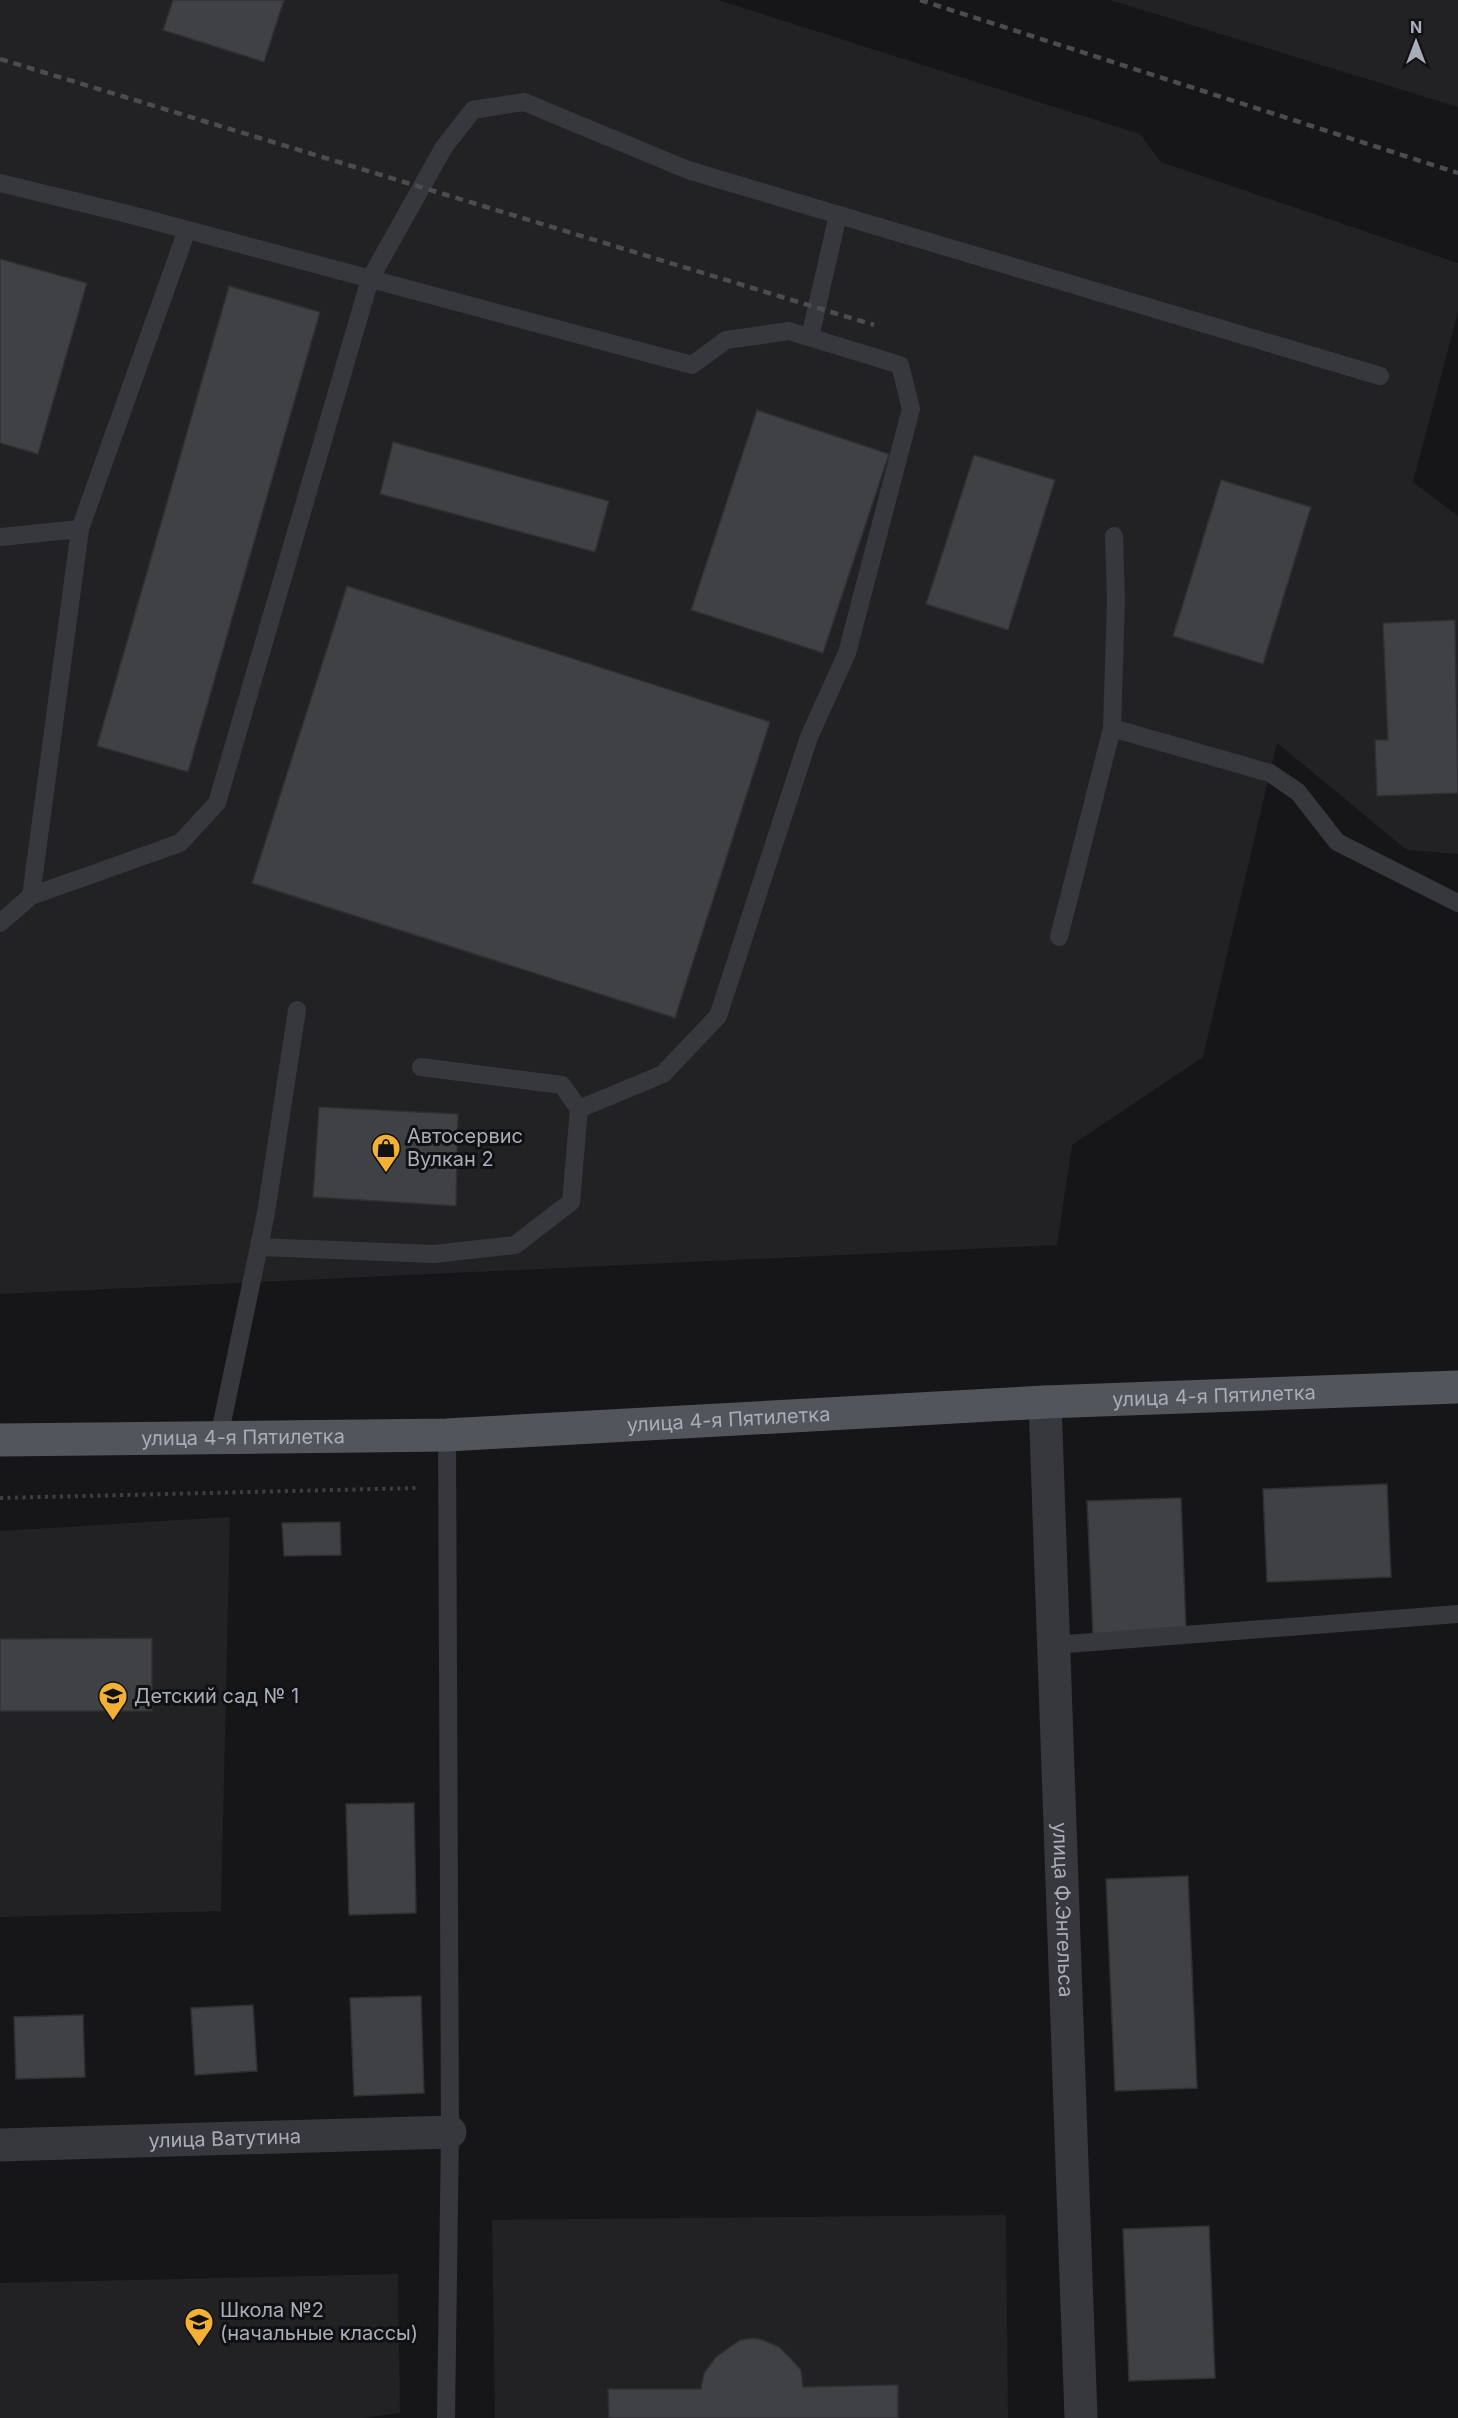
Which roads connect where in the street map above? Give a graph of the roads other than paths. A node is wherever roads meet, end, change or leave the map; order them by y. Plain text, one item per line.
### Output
1 (0, 183) edge
2 (838, 215) junction
3 (187, 230) junction
4 (370, 279) junction
5 (810, 337) junction
6 (1380, 376) dead end
7 (80, 529) junction
8 (1114, 536) dead end
9 (0, 537) edge
10 (1112, 728) junction
11 (31, 896) junction
12 (1458, 903) edge
13 (0, 923) edge
14 (1059, 937) dead end
15 (297, 1011) dead end
16 (421, 1067) dead end
17 (579, 1109) junction
18 (259, 1247) junction
19 (1458, 1387) edge
20 (1045, 1402) junction
21 (447, 1435) junction
22 (219, 1437) junction
23 (0, 1440) edge
24 (1458, 1614) edge
25 (1054, 1645) junction
26 (450, 2132) junction
27 (0, 2145) edge
28 (446, 2418) edge
29 (1081, 2418) edge

1 - 3 lane
2 - 4 lane
2 - 5 lane
2 - 6 lane
3 - 4 lane
3 - 7 lane
4 - 5 lane
4 - 11 lane
5 - 17 lane
7 - 9 lane
7 - 11 lane
8 - 10 lane
10 - 12 lane
10 - 14 lane
11 - 13 lane
15 - 18 lane
16 - 17 lane
17 - 18 lane
18 - 22 lane
19 - 20 main road, улица 4-я Пятилетка
20 - 21 main road, улица 4-я Пятилетка
20 - 25 street, улица Ф.Энгельса
21 - 22 main road, улица 4-я Пятилетка
21 - 26 lane
22 - 23 main road, улица 4-я Пятилетка
24 - 25 lane
25 - 29 street, улица Ф.Энгельса
26 - 27 street, улица Ватутина
26 - 28 lane

